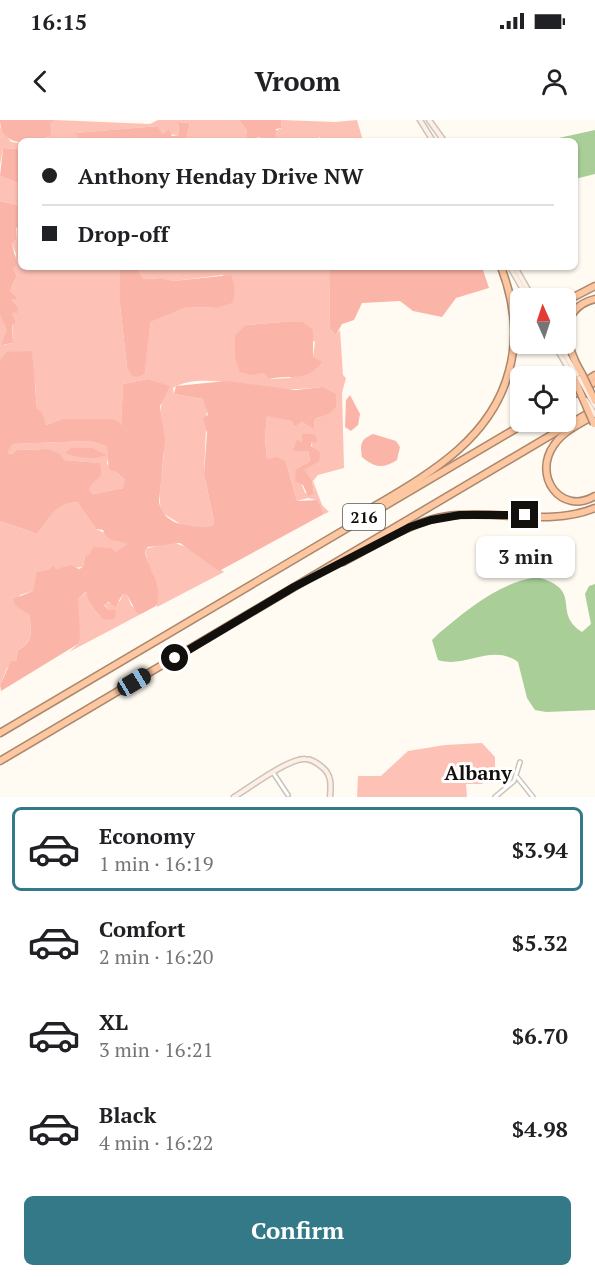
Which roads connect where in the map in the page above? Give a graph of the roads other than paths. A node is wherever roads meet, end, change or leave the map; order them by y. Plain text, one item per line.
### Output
1 (420, 120) edge
2 (430, 120) edge
3 (431, 138) edge
4 (442, 138) edge
5 (502, 270) edge
6 (512, 270) edge
7 (517, 270) edge
8 (595, 286) edge
9 (525, 288) edge
10 (527, 288) edge
11 (576, 296) edge
12 (595, 299) edge
13 (561, 354) edge
14 (565, 354) edge
15 (595, 375) edge
16 (578, 377) junction
17 (595, 382) edge
18 (576, 387) edge
19 (576, 393) edge
20 (595, 401) edge
21 (595, 407) edge
22 (595, 415) edge
23 (595, 425) edge
24 (510, 432) edge
25 (595, 496) edge
26 (595, 508) edge
27 (288, 562) junction
28 (294, 587) junction
29 (0, 733) edge
30 (0, 761) edge
31 (520, 762) dead end
32 (274, 774) junction
33 (517, 777) junction
34 (288, 795) dead end
35 (234, 797) edge
36 (330, 797) edge
37 (495, 797) edge
38 (533, 797) edge

1 - 3 main road
2 - 4 main road
5 - 27 highway
6 - 9 main road
7 - 10 main road
8 - 11 highway
12 - 16 highway
13 - 16 main road
14 - 16 main road
15 - 18 highway
16 - 20 highway, bridge
16 - 21 main road, bridge
16 - 22 main road, bridge
16 - 23 highway, bridge
17 - 19 highway
21 - 28 highway, 216
22 - 25 highway
24 - 27 highway, 216
26 - 28 highway
27 - 29 highway, 216
28 - 30 highway, 216
31 - 33 street
32 - 34 street
32 - 35 main road
32 - 36 main road
33 - 37 street
33 - 38 street

